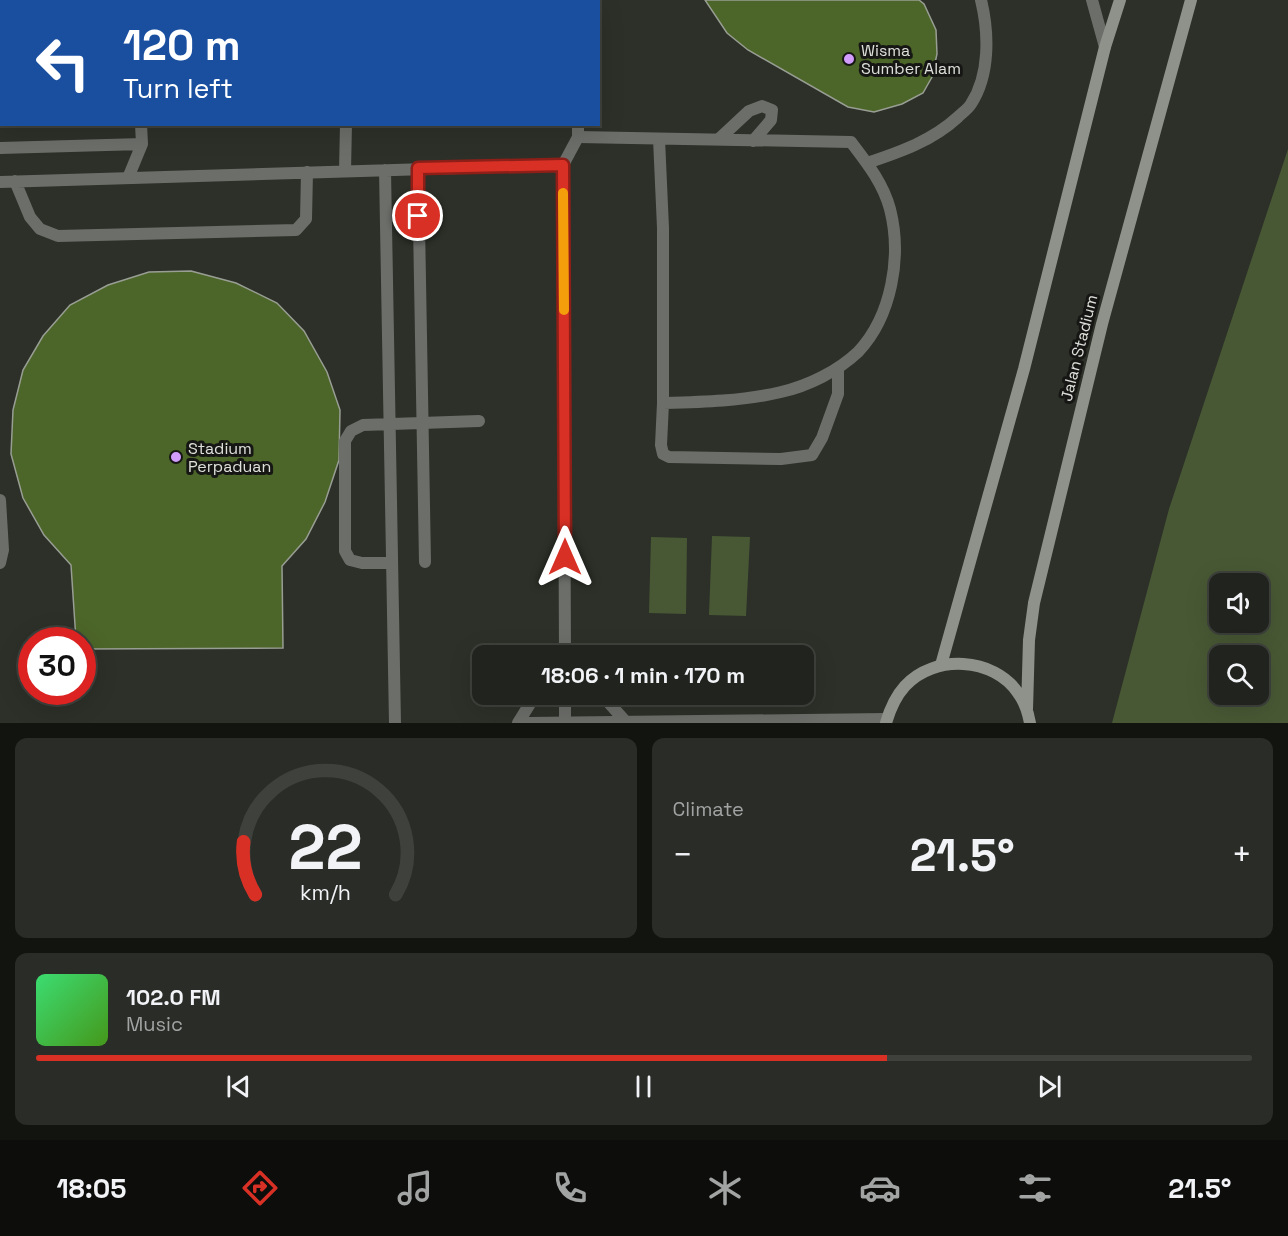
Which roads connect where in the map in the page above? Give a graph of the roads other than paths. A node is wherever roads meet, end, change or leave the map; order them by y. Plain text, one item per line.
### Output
1 (981, 0) edge
2 (1092, 0) edge
3 (1119, 0) edge
4 (1191, 0) edge
5 (1105, 47) junction
6 (141, 126) edge
7 (345, 126) edge
8 (578, 131) edge
9 (660, 139) junction
10 (719, 139) junction
11 (753, 141) junction
12 (142, 144) junction
13 (0, 148) edge
14 (867, 163) junction
15 (563, 165) junction
16 (418, 168) junction
17 (385, 170) junction
18 (345, 171) junction
19 (307, 172) junction
20 (128, 178) junction
21 (15, 181) junction
22 (0, 182) edge
23 (838, 368) junction
24 (663, 403) junction
25 (479, 421) dead end
26 (422, 423) junction
27 (388, 424) junction
28 (0, 500) edge
29 (425, 562) dead end
30 (0, 563) edge
31 (392, 563) junction
32 (565, 645) edge
33 (941, 664) junction
34 (529, 705) edge
35 (565, 705) edge
36 (611, 705) edge
37 (1027, 709) junction
38 (887, 721) edge
39 (626, 722) junction
40 (395, 723) edge
41 (518, 723) edge
42 (528, 723) edge
43 (565, 723) edge
44 (1030, 723) edge

1 - 14 street
2 - 5 street
3 - 5 main road
4 - 37 main road, Jalan Stadium
5 - 33 main road
6 - 12 street
7 - 18 street
8 - 9 street
8 - 15 street
9 - 10 street
9 - 24 street
10 - 11 street
10 - 11 street
11 - 14 street
12 - 13 street
12 - 20 street
14 - 23 street
15 - 16 street
15 - 32 street
16 - 17 street
16 - 26 street
17 - 18 street
17 - 27 street
18 - 19 street
19 - 20 street
19 - 21 street
20 - 21 street
21 - 22 street
23 - 24 street
23 - 24 street
25 - 26 street
26 - 27 street
26 - 29 street
27 - 31 street
27 - 31 street
28 - 30 street
31 - 40 street
33 - 37 main road
33 - 38 main road
34 - 41 street
35 - 43 street
36 - 39 street
37 - 44 main road
38 - 39 street
39 - 43 street
42 - 43 street

